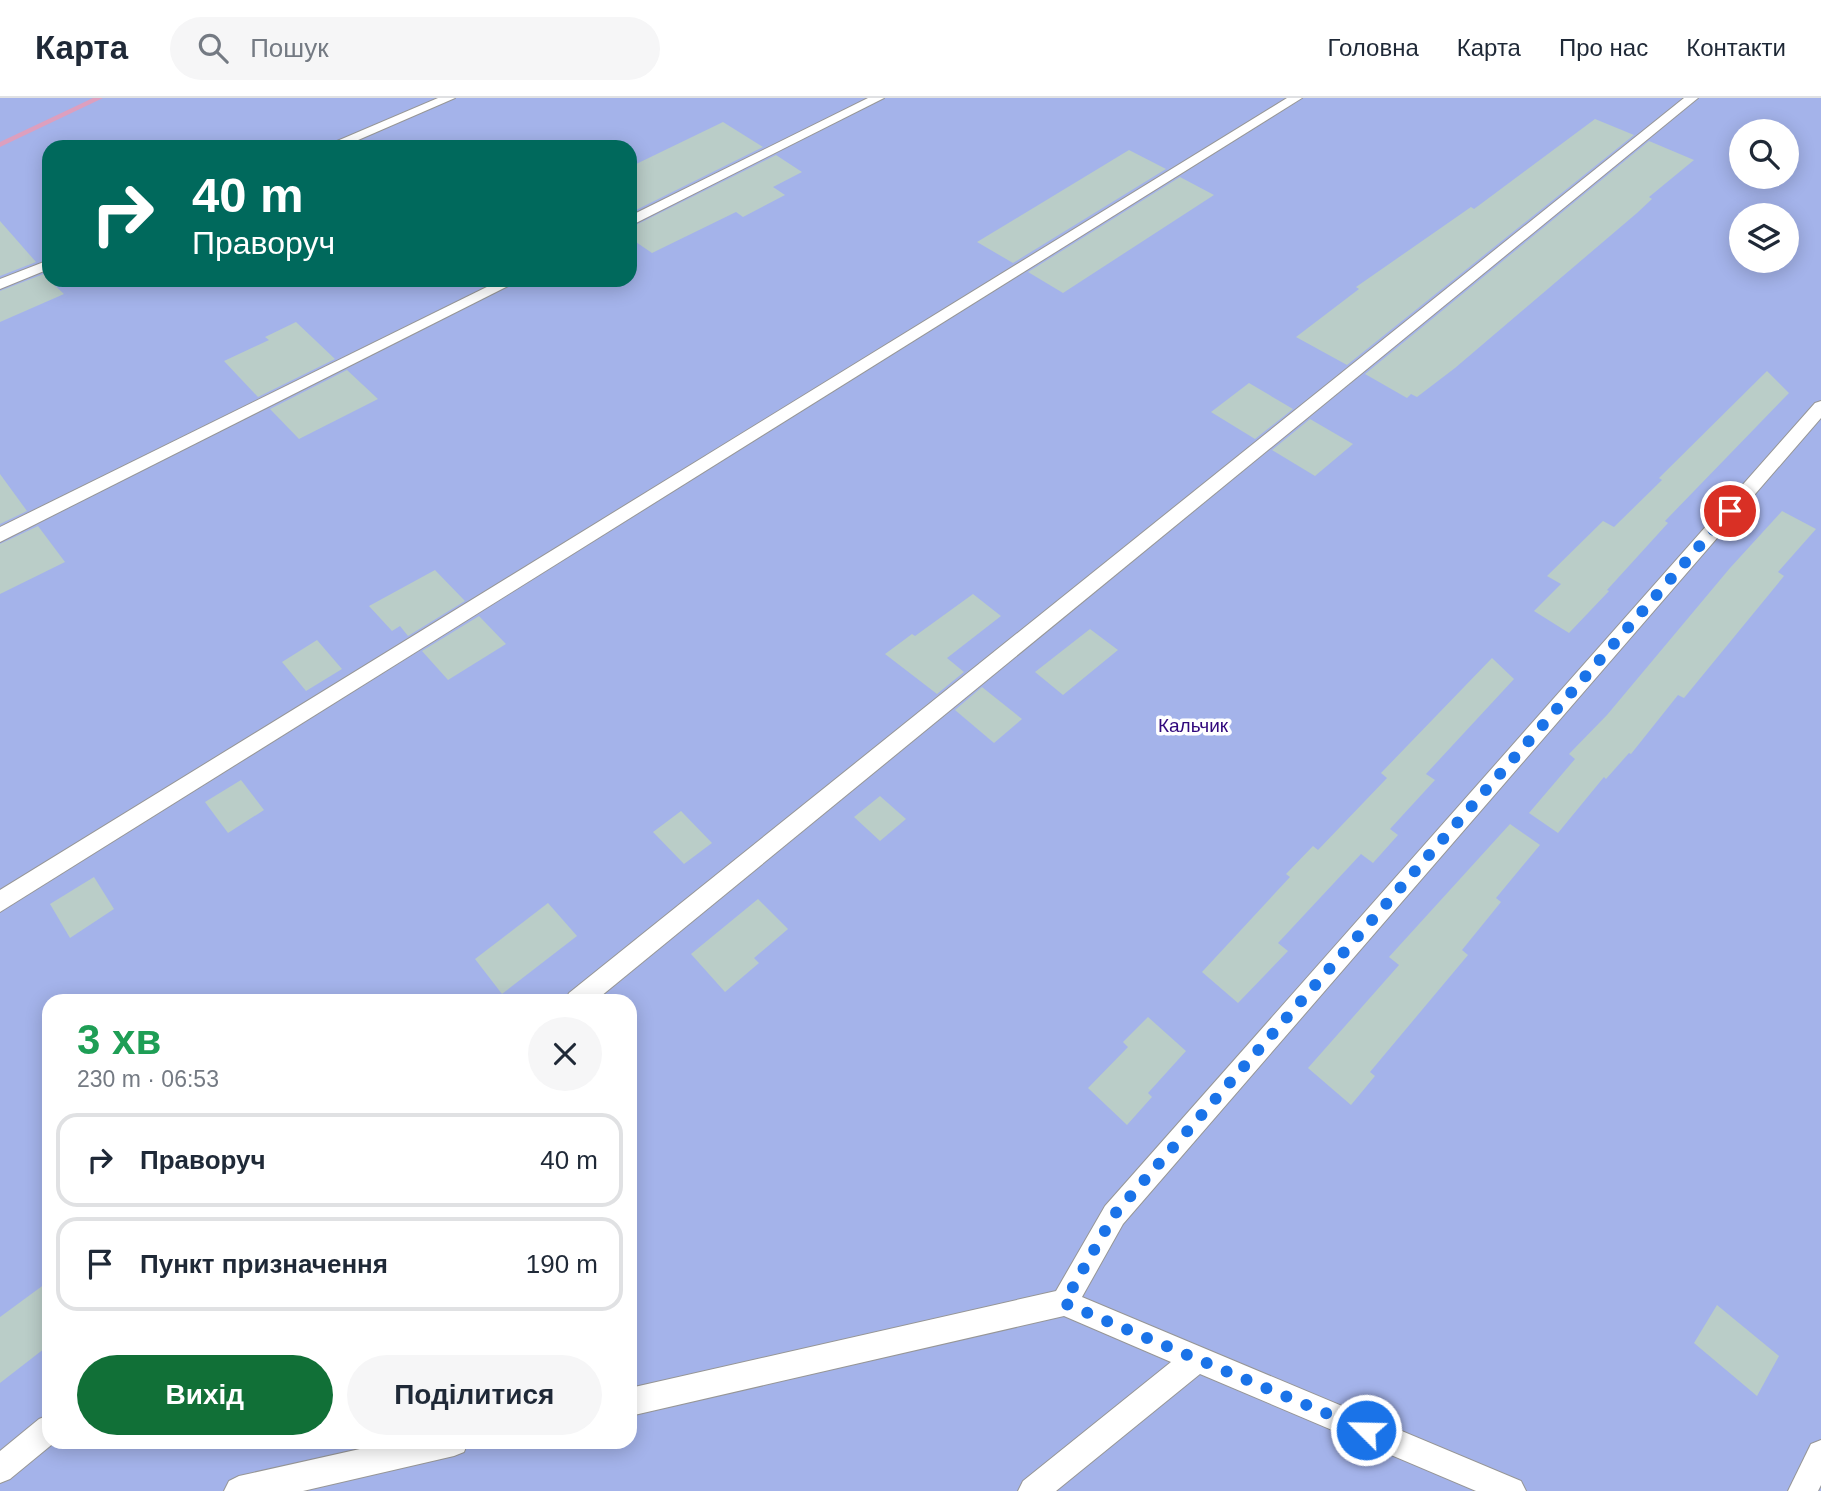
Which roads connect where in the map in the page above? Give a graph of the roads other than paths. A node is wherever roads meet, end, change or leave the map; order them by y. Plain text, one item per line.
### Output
1 (449, 98) edge
2 (878, 98) edge
3 (1296, 98) edge
4 (1692, 98) edge
5 (347, 140) edge
6 (637, 218) edge
7 (42, 267) edge
8 (0, 284) edge
9 (499, 287) edge
10 (1821, 407) edge
11 (0, 535) edge
12 (0, 902) edge
13 (587, 994) edge
14 (1064, 1303) junction
15 (1197, 1359) junction
16 (637, 1400) edge
17 (42, 1435) edge
18 (423, 1449) edge
19 (1821, 1454) edge
20 (0, 1469) edge
21 (240, 1491) edge
22 (1033, 1491) edge
23 (1511, 1491) edge
24 (1803, 1491) edge

1 - 5 lane
2 - 6 lane
3 - 12 lane
4 - 13 lane
7 - 8 lane
9 - 11 lane
10 - 14 lane
14 - 15 lane
14 - 16 lane
15 - 22 lane
15 - 23 lane
17 - 20 lane
18 - 21 lane
19 - 24 lane

